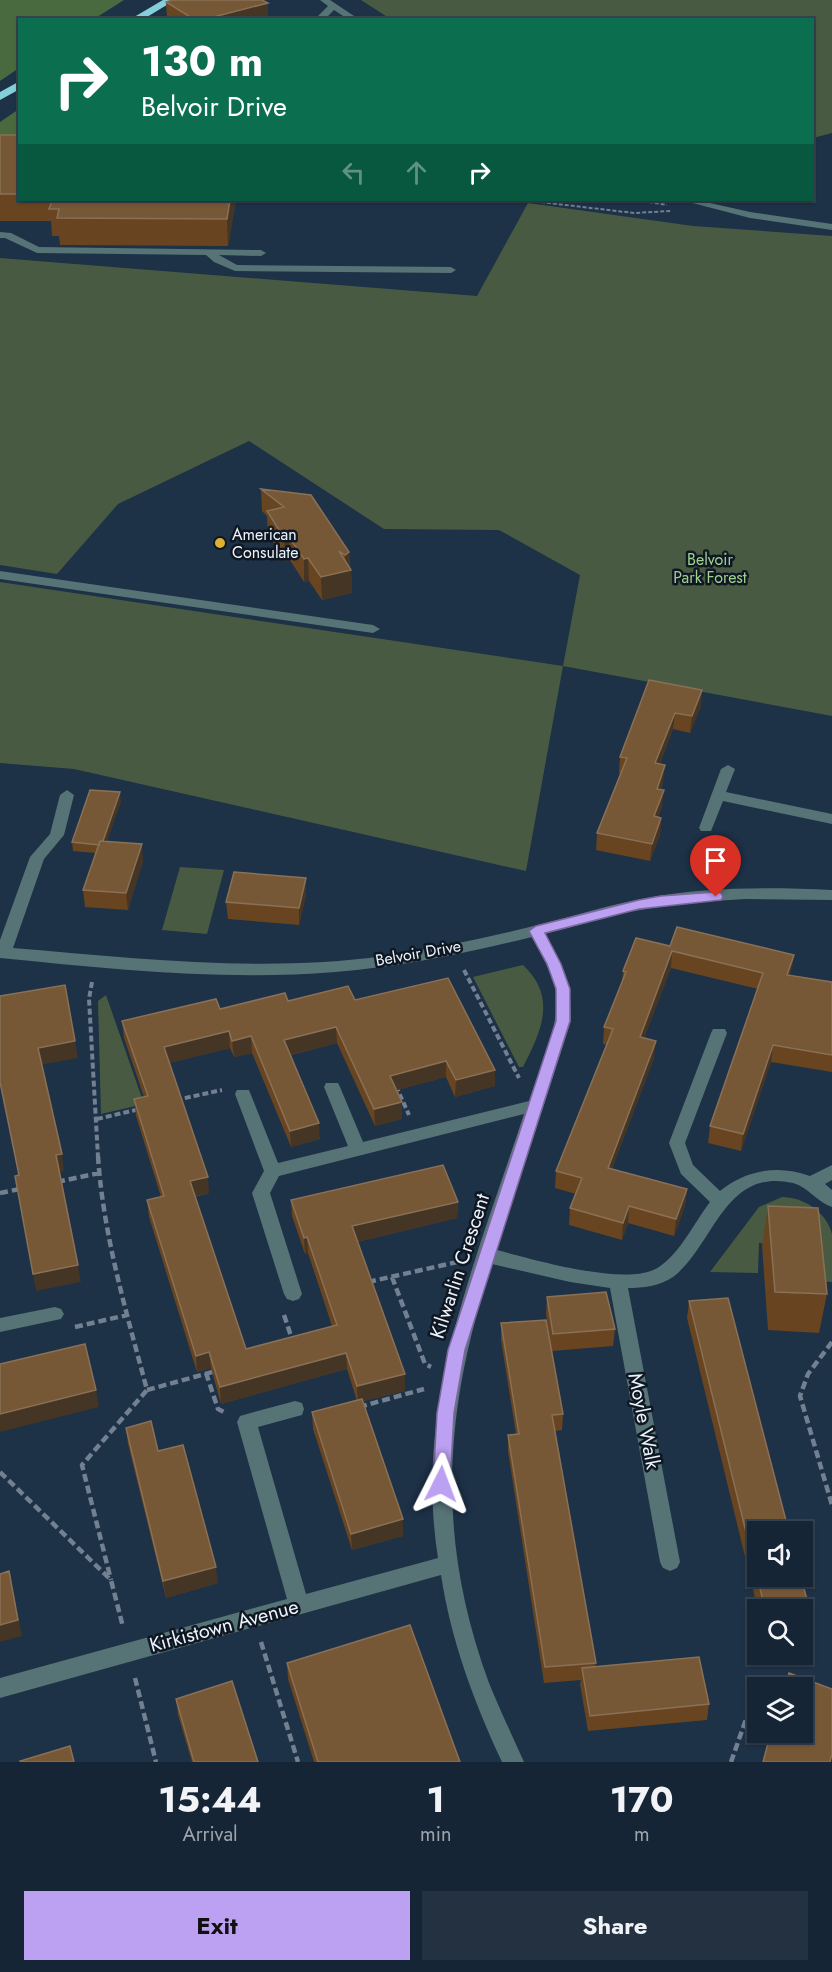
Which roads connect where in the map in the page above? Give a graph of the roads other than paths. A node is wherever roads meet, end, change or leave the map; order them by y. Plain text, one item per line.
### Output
1 (154, 0) edge
2 (170, 0) edge
3 (324, 0) edge
4 (334, 6) junction
5 (128, 18) edge
6 (138, 18) edge
7 (320, 18) edge
8 (353, 18) edge
9 (18, 85) edge
10 (0, 97) edge
11 (688, 203) edge
12 (832, 227) edge
13 (0, 235) edge
14 (209, 252) junction
15 (261, 253) dead end
16 (451, 270) dead end
17 (0, 575) edge
18 (373, 629) dead end
19 (728, 769) dead end
20 (67, 795) dead end
21 (718, 795) junction
22 (832, 819) edge
23 (706, 828) dead end
24 (832, 895) edge
25 (536, 931) junction
26 (2, 952) edge
27 (719, 1033) dead end
28 (332, 1087) dead end
29 (243, 1094) road end
30 (534, 1105) junction
31 (358, 1150) junction
32 (273, 1171) junction
33 (832, 1172) edge
34 (812, 1183) junction
35 (832, 1200) edge
36 (721, 1201) junction
37 (486, 1255) junction
38 (618, 1281) junction
39 (293, 1294) road end
40 (56, 1314) road end
41 (0, 1325) edge
42 (296, 1409) dead end
43 (670, 1562) dead end
44 (449, 1564) junction
45 (298, 1605) junction
46 (0, 1688) edge
47 (513, 1762) edge

1 - 5 highway
2 - 6 highway
3 - 4 street
4 - 7 street
4 - 8 street
9 - 10 highway
11 - 12 street
13 - 14 street
14 - 15 street
14 - 16 street
17 - 18 street
19 - 21 street
20 - 26 street
21 - 22 street
21 - 23 street
24 - 25 street, Belvoir Drive
25 - 26 street, Belvoir Drive
25 - 30 street, Kilwarlin Crescent
27 - 36 street
28 - 31 street
29 - 32 street
30 - 31 street
30 - 37 street, Kilwarlin Crescent
31 - 32 street
32 - 39 street
33 - 34 street
34 - 35 street
34 - 36 street
36 - 38 street
37 - 38 street
37 - 44 street, Kilwarlin Crescent
38 - 43 street, Moyle Walk
40 - 41 street
42 - 45 street
44 - 45 street, Kirkistown Avenue
44 - 47 street, Kilwarlin Crescent
45 - 46 street, Kirkistown Avenue

